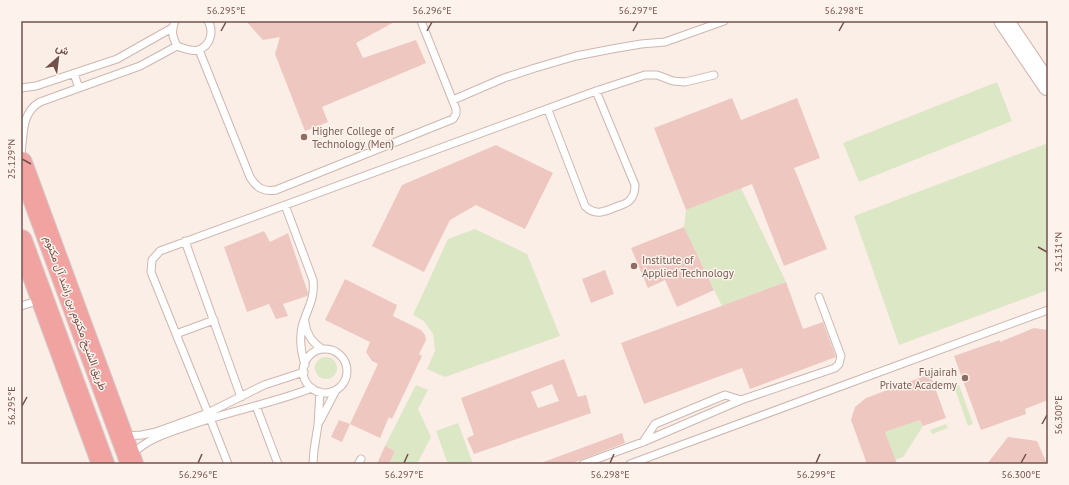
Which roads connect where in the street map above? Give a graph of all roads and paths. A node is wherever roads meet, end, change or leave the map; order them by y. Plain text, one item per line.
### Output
1 (208, 21) edge
2 (421, 21) edge
3 (724, 21) edge
4 (1004, 21) edge
5 (173, 24) edge
6 (177, 46) junction
7 (199, 50) junction
8 (117, 59) junction
9 (122, 73) junction
10 (74, 74) junction
11 (714, 75) dead end
12 (1048, 86) edge
13 (21, 88) edge
14 (79, 88) junction
15 (596, 91) junction
16 (453, 100) junction
17 (548, 110) junction
18 (21, 153) edge
19 (21, 163) edge
20 (286, 205) junction
21 (185, 241) junction
22 (23, 252) edge
23 (819, 297) dead end
24 (42, 299) junction
25 (21, 306) edge
26 (1048, 310) edge
27 (305, 318) junction
28 (214, 320) junction
29 (176, 334) junction
30 (322, 349) junction
31 (304, 368) junction
32 (312, 388) junction
33 (336, 390) junction
34 (320, 392) junction
35 (241, 397) junction
36 (741, 400) junction
37 (256, 406) junction
38 (209, 415) junction
39 (318, 425) junction
40 (121, 435) junction
41 (643, 442) junction
42 (131, 460) edge
43 (103, 464) edge
44 (228, 464) edge
45 (278, 464) edge
46 (313, 464) edge
47 (583, 464) edge
48 (630, 464) edge

1 - 7 lane
2 - 16 lane
3 - 16 lane
4 - 12 street
5 - 6 lane
5 - 8 lane
6 - 7 lane
6 - 9 lane
7 - 16 lane
8 - 9 lane
8 - 10 lane
9 - 14 lane
10 - 13 lane
10 - 14 lane
11 - 15 lane
14 - 18 lane
15 - 17 lane
15 - 17 lane
17 - 20 lane
19 - 40 highway, طريق الشيخ مكتوم بن راشد آل مكتوم
20 - 21 lane
20 - 27 lane
21 - 28 lane
21 - 29 lane
22 - 24 highway
23 - 36 lane
24 - 25 lane
24 - 43 highway
26 - 48 lane
27 - 30 lane
27 - 31 lane
28 - 29 lane
28 - 35 lane
29 - 38 lane
30 - 31 lane
30 - 33 lane
31 - 32 lane
31 - 35 lane
32 - 34 lane
32 - 37 lane
33 - 34 lane
33 - 39 lane
34 - 39 lane
35 - 38 lane
36 - 41 lane
36 - 41 lane
37 - 38 lane
37 - 45 lane
38 - 40 lane
38 - 42 lane
38 - 44 lane
39 - 46 lane
40 - 42 highway, طريق الشيخ مكتوم بن راشد آل مكتوم
41 - 47 lane

